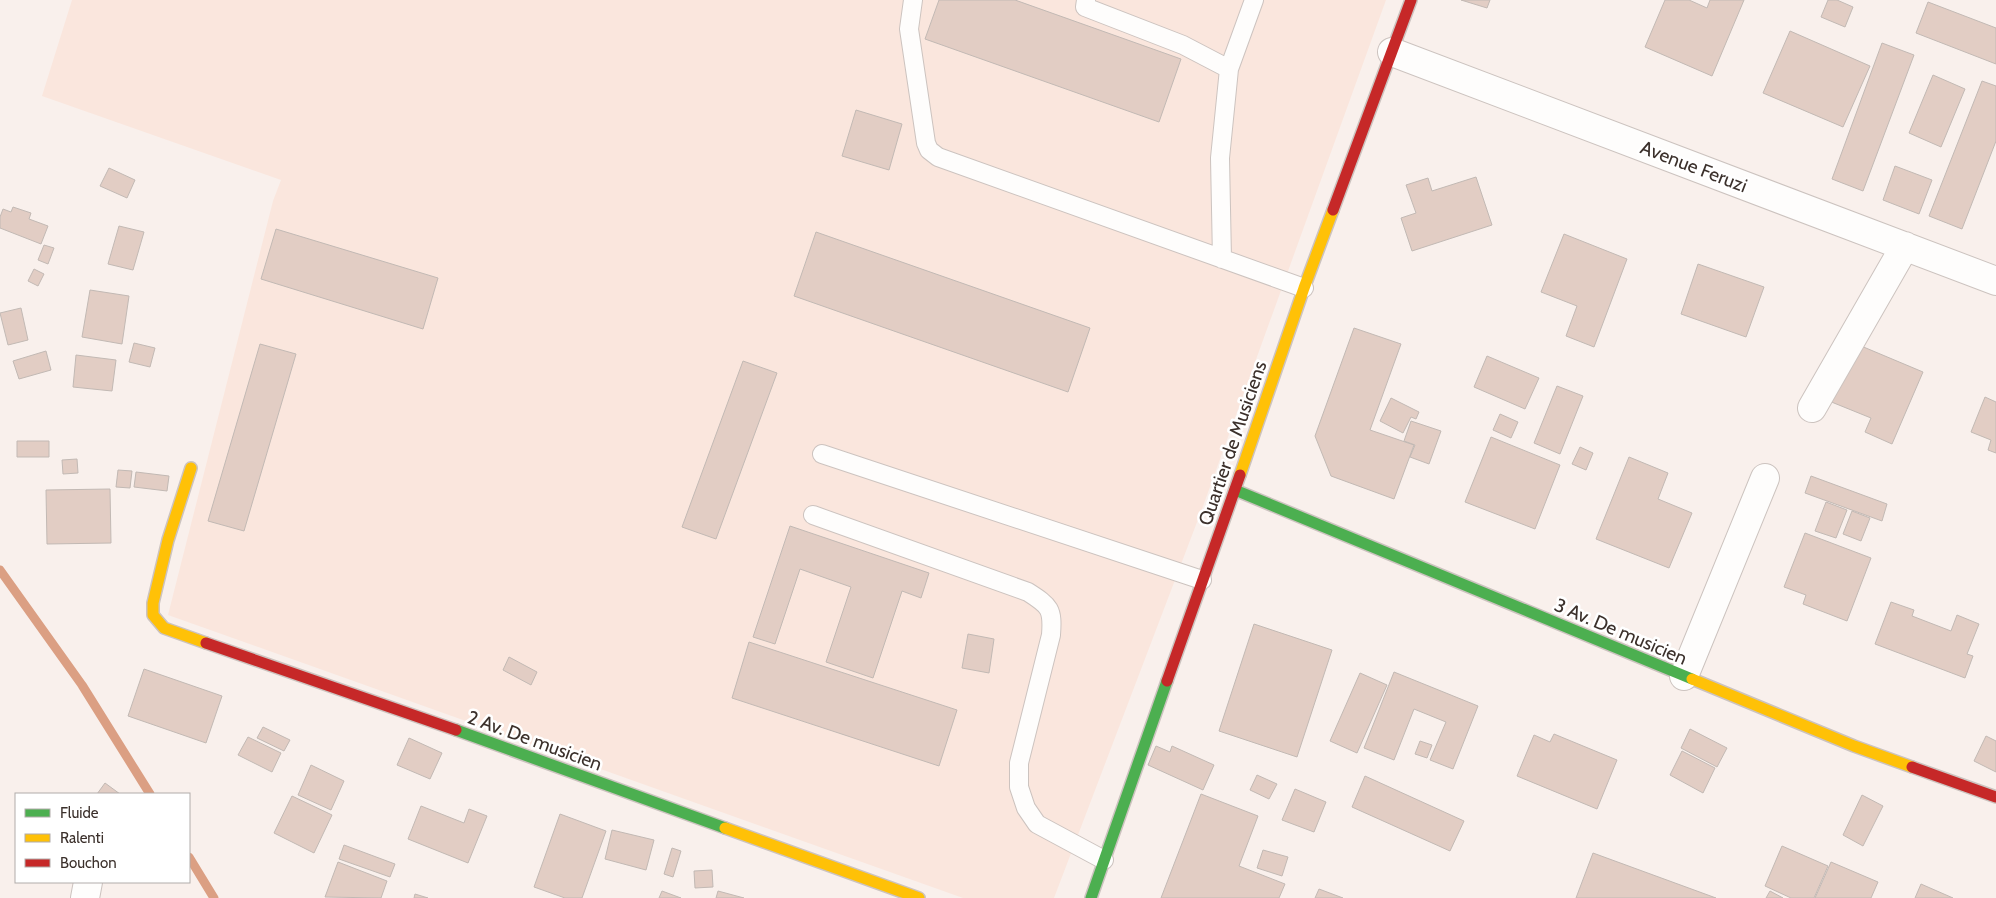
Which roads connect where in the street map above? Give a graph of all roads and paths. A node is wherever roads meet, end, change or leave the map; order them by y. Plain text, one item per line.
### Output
1 (913, 0) edge
2 (1086, 0) edge
3 (1254, 0) edge
4 (1411, 0) edge
5 (1392, 52) junction
6 (1229, 69) junction
7 (1905, 246) junction
8 (1222, 259) junction
9 (1996, 281) edge
10 (1304, 288) junction
11 (1812, 408) dead end
12 (822, 454) dead end
13 (191, 468) dead end
14 (1765, 478) dead end
15 (1236, 490) junction
16 (813, 514) dead end
17 (1202, 580) junction
18 (1684, 676) junction
19 (1996, 797) edge
20 (1104, 860) junction
21 (88, 883) edge
22 (85, 898) edge
23 (919, 898) edge
24 (1091, 898) edge

1 - 8 lane
2 - 6 lane
3 - 6 lane
4 - 5 street, Quartier de Musiciens
5 - 7 street, Avenue Feruzi
5 - 10 street, Quartier de Musiciens
6 - 8 lane
7 - 9 street, Avenue Feruzi
7 - 11 street
8 - 10 lane
10 - 15 street, Quartier de Musiciens
12 - 17 lane
13 - 23 street, 2 Av. De musicien
14 - 18 street
15 - 17 street, Quartier de Musiciens
15 - 18 street, 3 Av. De musicien
16 - 20 lane
17 - 20 street, Quartier de Musiciens
18 - 19 street, 3 Av. De musicien
20 - 24 street, Quartier de Musiciens
21 - 22 street

